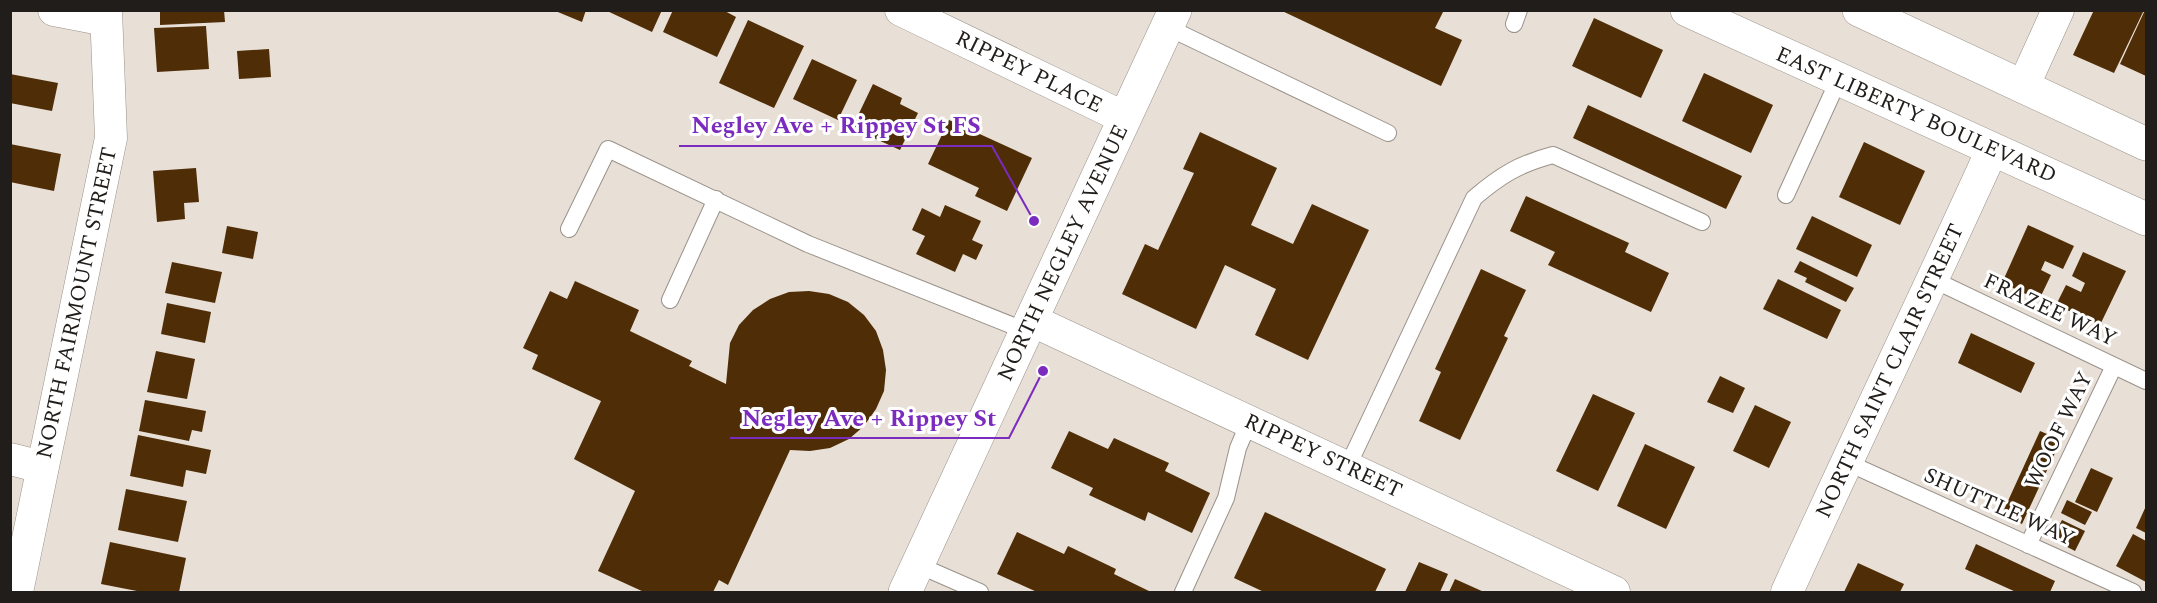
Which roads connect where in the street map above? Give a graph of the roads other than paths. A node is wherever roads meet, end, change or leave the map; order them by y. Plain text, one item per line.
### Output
1 (54, 10) edge
2 (901, 10) edge
3 (1687, 10) edge
4 (1859, 10) edge
5 (2058, 10) edge
6 (106, 15) edge
7 (1171, 19) edge
8 (1838, 81) junction
9 (2023, 87) junction
10 (1125, 118) junction
11 (1388, 133) dead end
12 (2146, 144) edge
13 (1992, 150) junction
14 (1786, 195) dead end
15 (716, 199) junction
16 (2146, 219) edge
17 (1702, 222) dead end
18 (569, 229) dead end
19 (1934, 279) junction
20 (670, 300) dead end
21 (1029, 325) junction
22 (2114, 366) junction
23 (2146, 381) edge
24 (1249, 422) junction
25 (10, 459) edge
26 (1846, 462) junction
27 (42, 467) junction
28 (1347, 468) junction
29 (2028, 545) junction
30 (912, 579) edge
31 (17, 592) edge
32 (980, 592) edge
33 (1183, 592) edge
34 (1614, 592) edge
35 (1787, 592) edge
36 (2133, 592) edge

1 - 6 street
2 - 10 street, RIPPEY PLACE
3 - 8 main road, EAST LIBERTY BOULEVARD
4 - 9 main road
5 - 9 street
6 - 27 street, NORTH FAIRMOUNT STREET
7 - 10 main road, NORTH NEGLEY AVENUE
7 - 11 lane
8 - 13 main road, EAST LIBERTY BOULEVARD
8 - 14 lane
9 - 12 main road
10 - 21 main road, NORTH NEGLEY AVENUE
13 - 16 main road, EAST LIBERTY BOULEVARD
13 - 19 street, NORTH SAINT CLAIR STREET
15 - 18 lane
15 - 20 lane
15 - 21 lane
17 - 28 lane
19 - 22 lane, FRAZEE WAY
19 - 26 street, NORTH SAINT CLAIR STREET
21 - 24 street, RIPPEY STREET
21 - 30 main road, NORTH NEGLEY AVENUE
22 - 23 lane, FRAZEE WAY
22 - 29 lane, WOOF WAY
24 - 28 street, RIPPEY STREET
24 - 33 lane
25 - 27 street
26 - 29 lane, SHUTTLE WAY
26 - 35 street, NORTH SAINT CLAIR STREET
27 - 31 street, NORTH FAIRMOUNT STREET
28 - 34 street, RIPPEY STREET
29 - 36 lane, SHUTTLE WAY
30 - 32 lane

